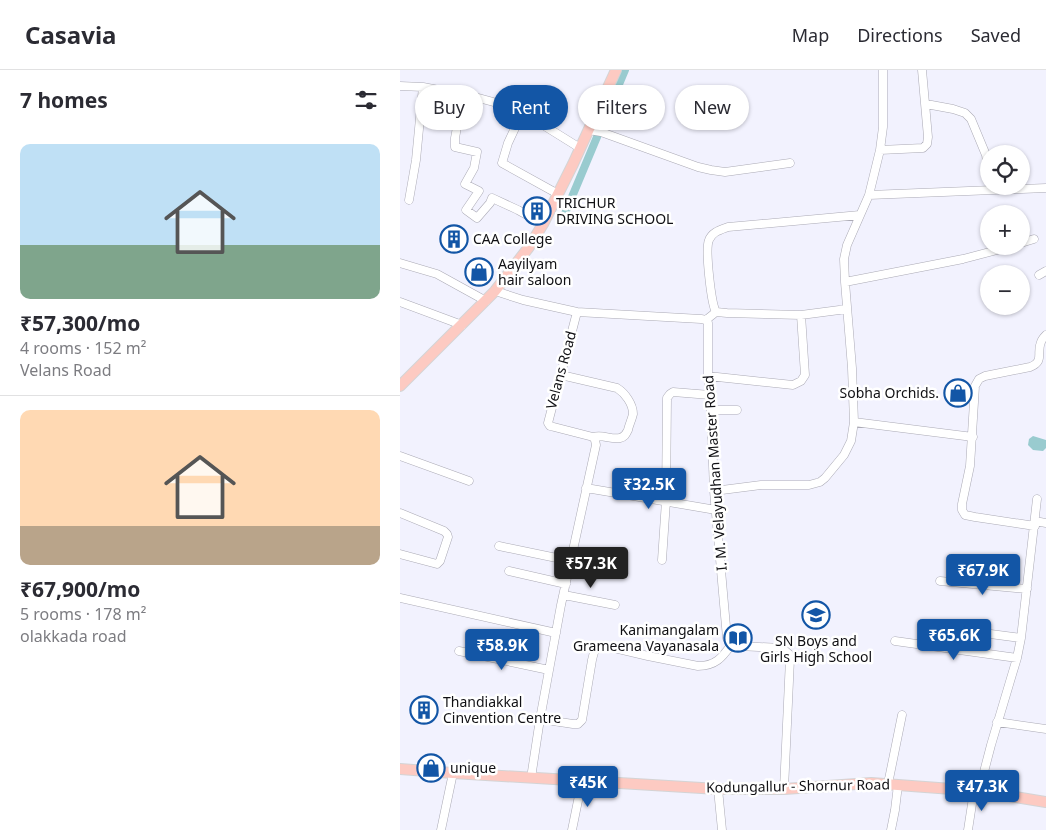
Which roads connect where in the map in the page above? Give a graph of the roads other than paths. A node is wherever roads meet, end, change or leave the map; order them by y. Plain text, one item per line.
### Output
1 (616, 70) edge
2 (883, 70) edge
3 (922, 70) edge
4 (400, 86) edge
5 (415, 87) edge
6 (483, 100) edge
7 (926, 104) junction
8 (419, 130) edge
9 (456, 130) edge
10 (514, 130) edge
11 (595, 131) junction
12 (982, 145) edge
13 (580, 148) junction
14 (880, 150) junction
15 (790, 162) dead end
16 (1030, 188) edge
17 (1046, 188) edge
18 (980, 189) edge
19 (479, 191) junction
20 (558, 194) junction
21 (869, 195) junction
22 (491, 198) junction
23 (409, 200) dead end
24 (860, 215) junction
25 (543, 224) junction
26 (1034, 239) dead end
27 (1030, 240) edge
28 (980, 254) edge
29 (400, 263) edge
30 (845, 282) junction
31 (495, 291) junction
32 (486, 301) junction
33 (400, 302) edge
34 (847, 309) junction
35 (577, 312) junction
36 (716, 312) junction
37 (801, 315) junction
38 (706, 320) junction
39 (462, 325) junction
40 (1046, 335) edge
41 (561, 375) junction
42 (708, 376) junction
43 (400, 386) edge
44 (710, 395) junction
45 (711, 410) junction
46 (737, 410) dead end
47 (854, 422) junction
48 (593, 437) junction
49 (972, 437) junction
50 (400, 456) edge
51 (469, 481) dead end
52 (586, 488) junction
53 (714, 491) junction
54 (1037, 499) dead end
55 (666, 501) junction
56 (716, 510) junction
57 (400, 513) edge
58 (1046, 523) edge
59 (1035, 524) junction
60 (499, 546) dead end
61 (400, 554) edge
62 (662, 560) dead end
63 (571, 561) junction
64 (509, 572) dead end
65 (940, 581) dead end
66 (566, 584) junction
67 (1027, 589) junction
68 (564, 595) junction
69 (400, 598) edge
70 (615, 605) dead end
71 (922, 625) dead end
72 (556, 633) junction
73 (1021, 638) junction
74 (895, 642) dead end
75 (731, 645) junction
76 (459, 651) dead end
77 (1017, 658) junction
78 (549, 670) junction
79 (902, 715) dead end
80 (540, 719) junction
81 (997, 722) junction
82 (1046, 729) edge
83 (400, 769) edge
84 (453, 773) junction
85 (531, 778) junction
86 (582, 781) junction
87 (893, 784) junction
88 (718, 789) junction
89 (784, 789) junction
90 (976, 791) junction
91 (1046, 802) edge
92 (441, 830) edge
93 (572, 830) edge
94 (722, 830) edge
95 (891, 830) edge
96 (968, 830) edge

1 - 11 main road
2 - 14 street
3 - 7 street
4 - 5 street
6 - 13 street
7 - 12 street
7 - 14 street
8 - 23 street
9 - 19 street
10 - 20 street
11 - 13 main road
11 - 15 street
13 - 20 main road
14 - 21 street
16 - 17 street
18 - 21 street
19 - 22 street
19 - 22 street
20 - 25 main road
21 - 24 street
22 - 25 street
24 - 30 street
24 - 36 street
25 - 31 main road
26 - 27 street
28 - 30 street
29 - 32 street
30 - 34 street
31 - 32 main road
31 - 35 street
32 - 39 main road
33 - 39 street
34 - 37 street
34 - 47 street
35 - 38 street
35 - 41 street, Velans Road
36 - 37 street
36 - 38 street
37 - 42 street
38 - 42 street, I. M. Velayudhan Master Road
39 - 43 main road
40 - 49 street
41 - 48 street, Velans Road
41 - 48 street
42 - 44 street, I. M. Velayudhan Master Road
44 - 45 street, I. M. Velayudhan Master Road
44 - 55 street
45 - 46 street
45 - 53 street, I. M. Velayudhan Master Road
47 - 49 street
47 - 53 street
48 - 52 street
49 - 59 street
50 - 51 street
52 - 55 street
52 - 63 street
53 - 56 street, I. M. Velayudhan Master Road
54 - 59 street
55 - 56 street
55 - 62 street
56 - 75 street, I. M. Velayudhan Master Road
57 - 61 street
58 - 59 street
59 - 67 street
60 - 63 street
63 - 66 street
64 - 66 street
65 - 67 street
66 - 68 street
67 - 73 street
68 - 70 street
68 - 72 street
69 - 72 street
71 - 73 street
72 - 78 street
73 - 77 street
74 - 77 street
75 - 80 street
75 - 89 street
76 - 78 street
77 - 81 street
78 - 80 street
79 - 87 street
80 - 85 street
81 - 82 street
81 - 90 street
83 - 84 main road, Kodungallur - Shornur Road
84 - 85 main road, Kodungallur - Shornur Road
84 - 92 street
85 - 86 main road, Kodungallur - Shornur Road
86 - 88 main road, Kodungallur - Shornur Road
86 - 93 street
87 - 89 main road, Kodungallur - Shornur Road
87 - 90 main road, Kodungallur - Shornur Road
87 - 95 street
88 - 89 main road, Kodungallur - Shornur Road
88 - 94 street
90 - 91 main road, Kodungallur - Shornur Road
90 - 96 street

